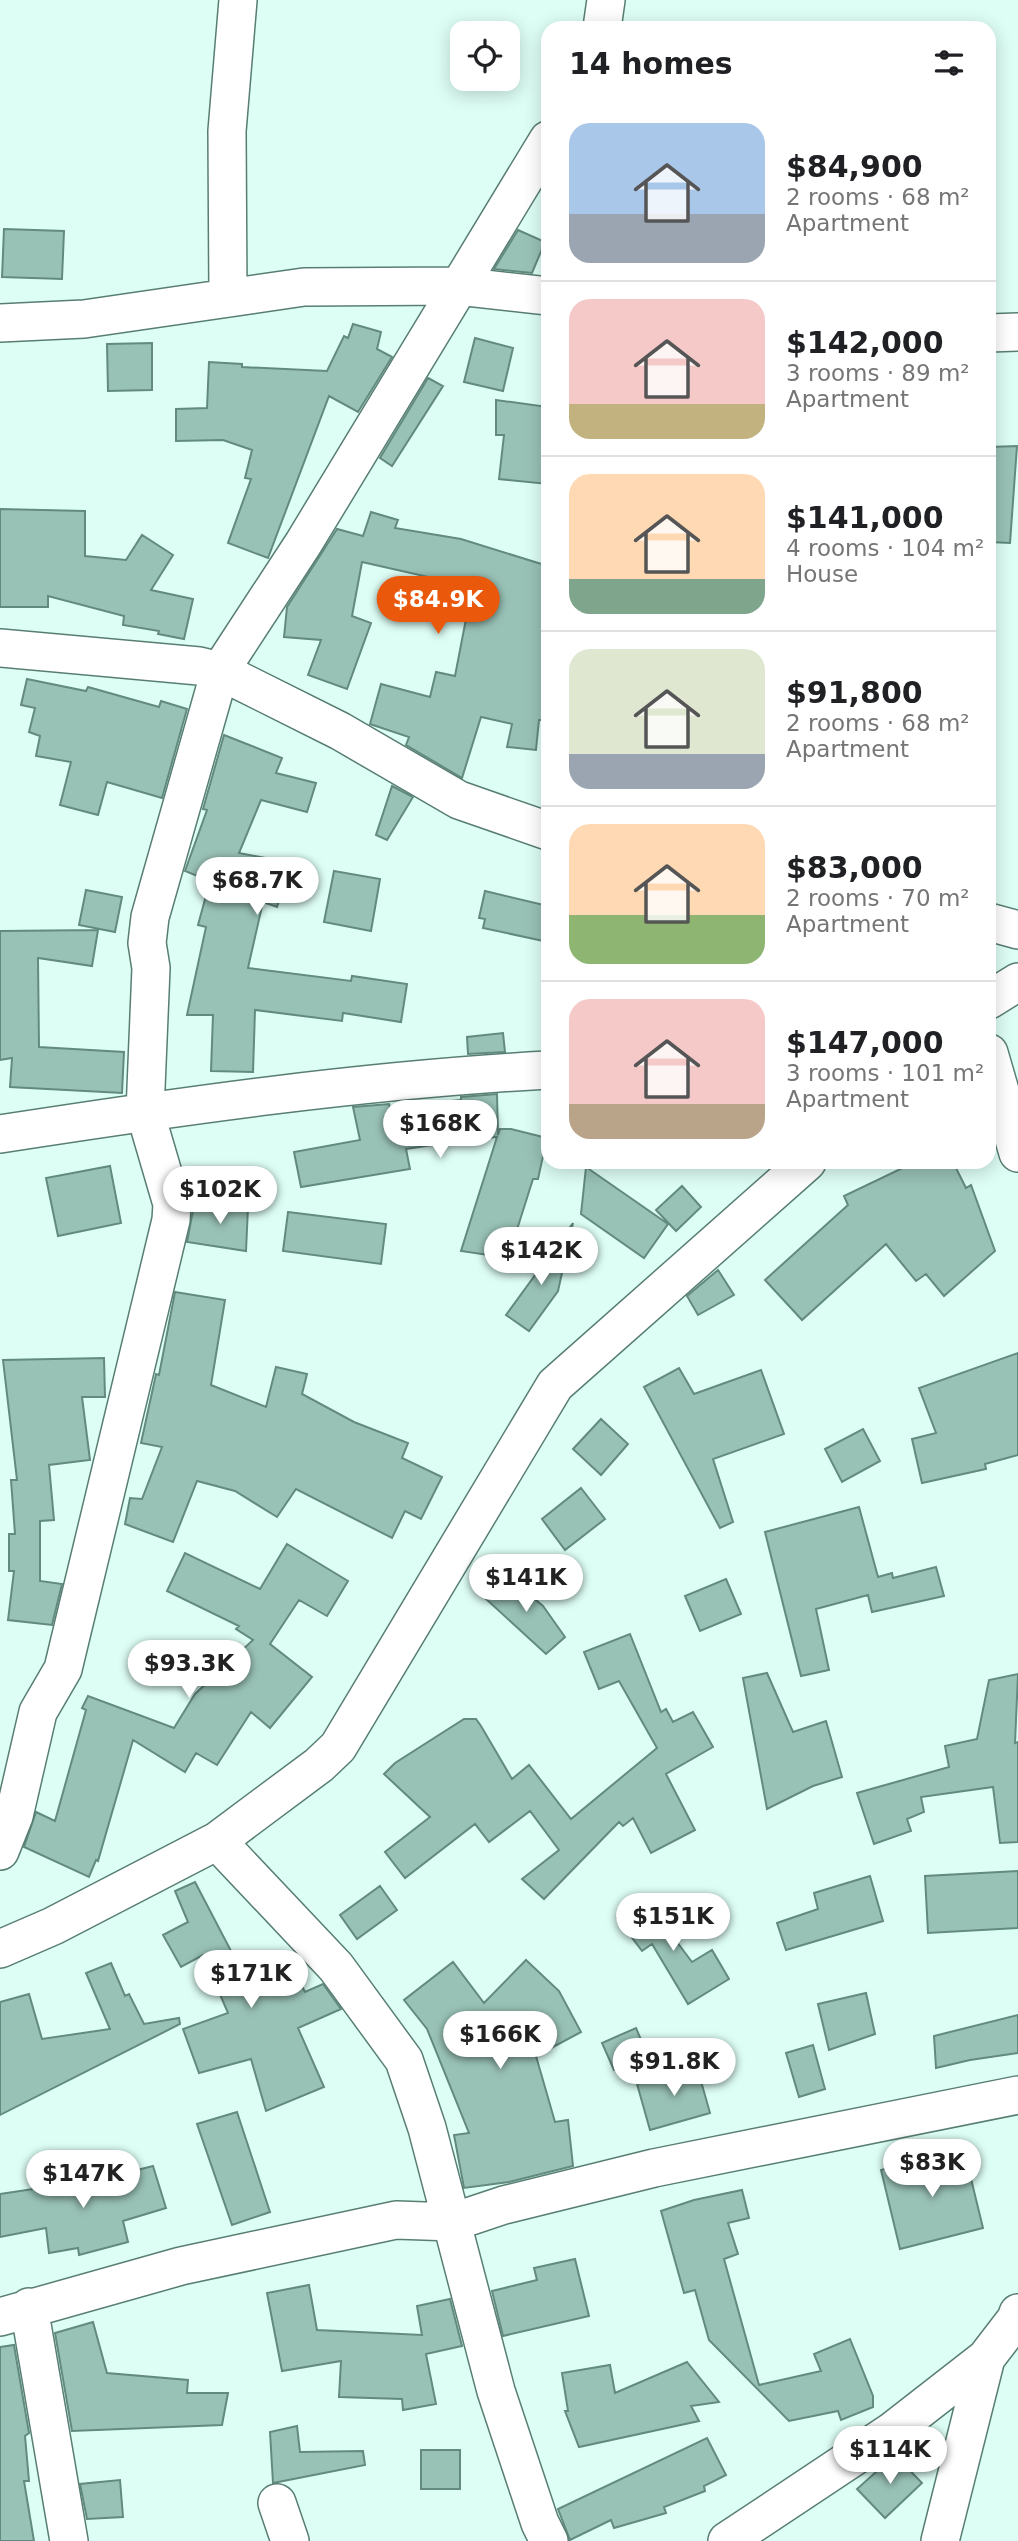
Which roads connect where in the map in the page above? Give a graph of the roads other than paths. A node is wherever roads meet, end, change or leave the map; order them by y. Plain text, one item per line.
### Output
1 (238, 0) edge
2 (606, 0) edge
3 (603, 21) edge
4 (541, 151) edge
5 (457, 286) junction
6 (541, 295) edge
7 (228, 298) junction
8 (0, 323) edge
9 (1018, 332) edge
10 (996, 333) edge
11 (0, 648) edge
12 (220, 671) junction
13 (541, 829) edge
14 (996, 924) edge
15 (1018, 930) edge
16 (1018, 982) edge
17 (996, 996) edge
18 (541, 1070) edge
19 (996, 1077) edge
20 (145, 1112) junction
21 (0, 1134) edge
22 (1018, 1153) edge
23 (799, 1169) edge
24 (217, 1841) junction
25 (0, 1851) edge
26 (0, 1949) edge
27 (1018, 2095) edge
28 (453, 2222) junction
29 (15, 2312) edge
30 (1018, 2313) edge
31 (986, 2358) junction
32 (277, 2503) dead end
33 (69, 2541) edge
34 (290, 2541) edge
35 (549, 2541) edge
36 (727, 2541) edge
37 (940, 2541) edge

1 - 7 street
2 - 3 street
4 - 5 street
5 - 6 street
5 - 7 street
5 - 12 street
7 - 8 street
9 - 10 street
11 - 12 street
12 - 13 street
12 - 20 street
14 - 15 street
16 - 17 street
18 - 20 street
19 - 22 street
20 - 21 street
20 - 25 street
23 - 24 street
24 - 26 street
24 - 28 street
27 - 28 street
28 - 29 street
28 - 35 street
29 - 33 street
30 - 31 street
31 - 36 street
31 - 37 street
32 - 34 street

